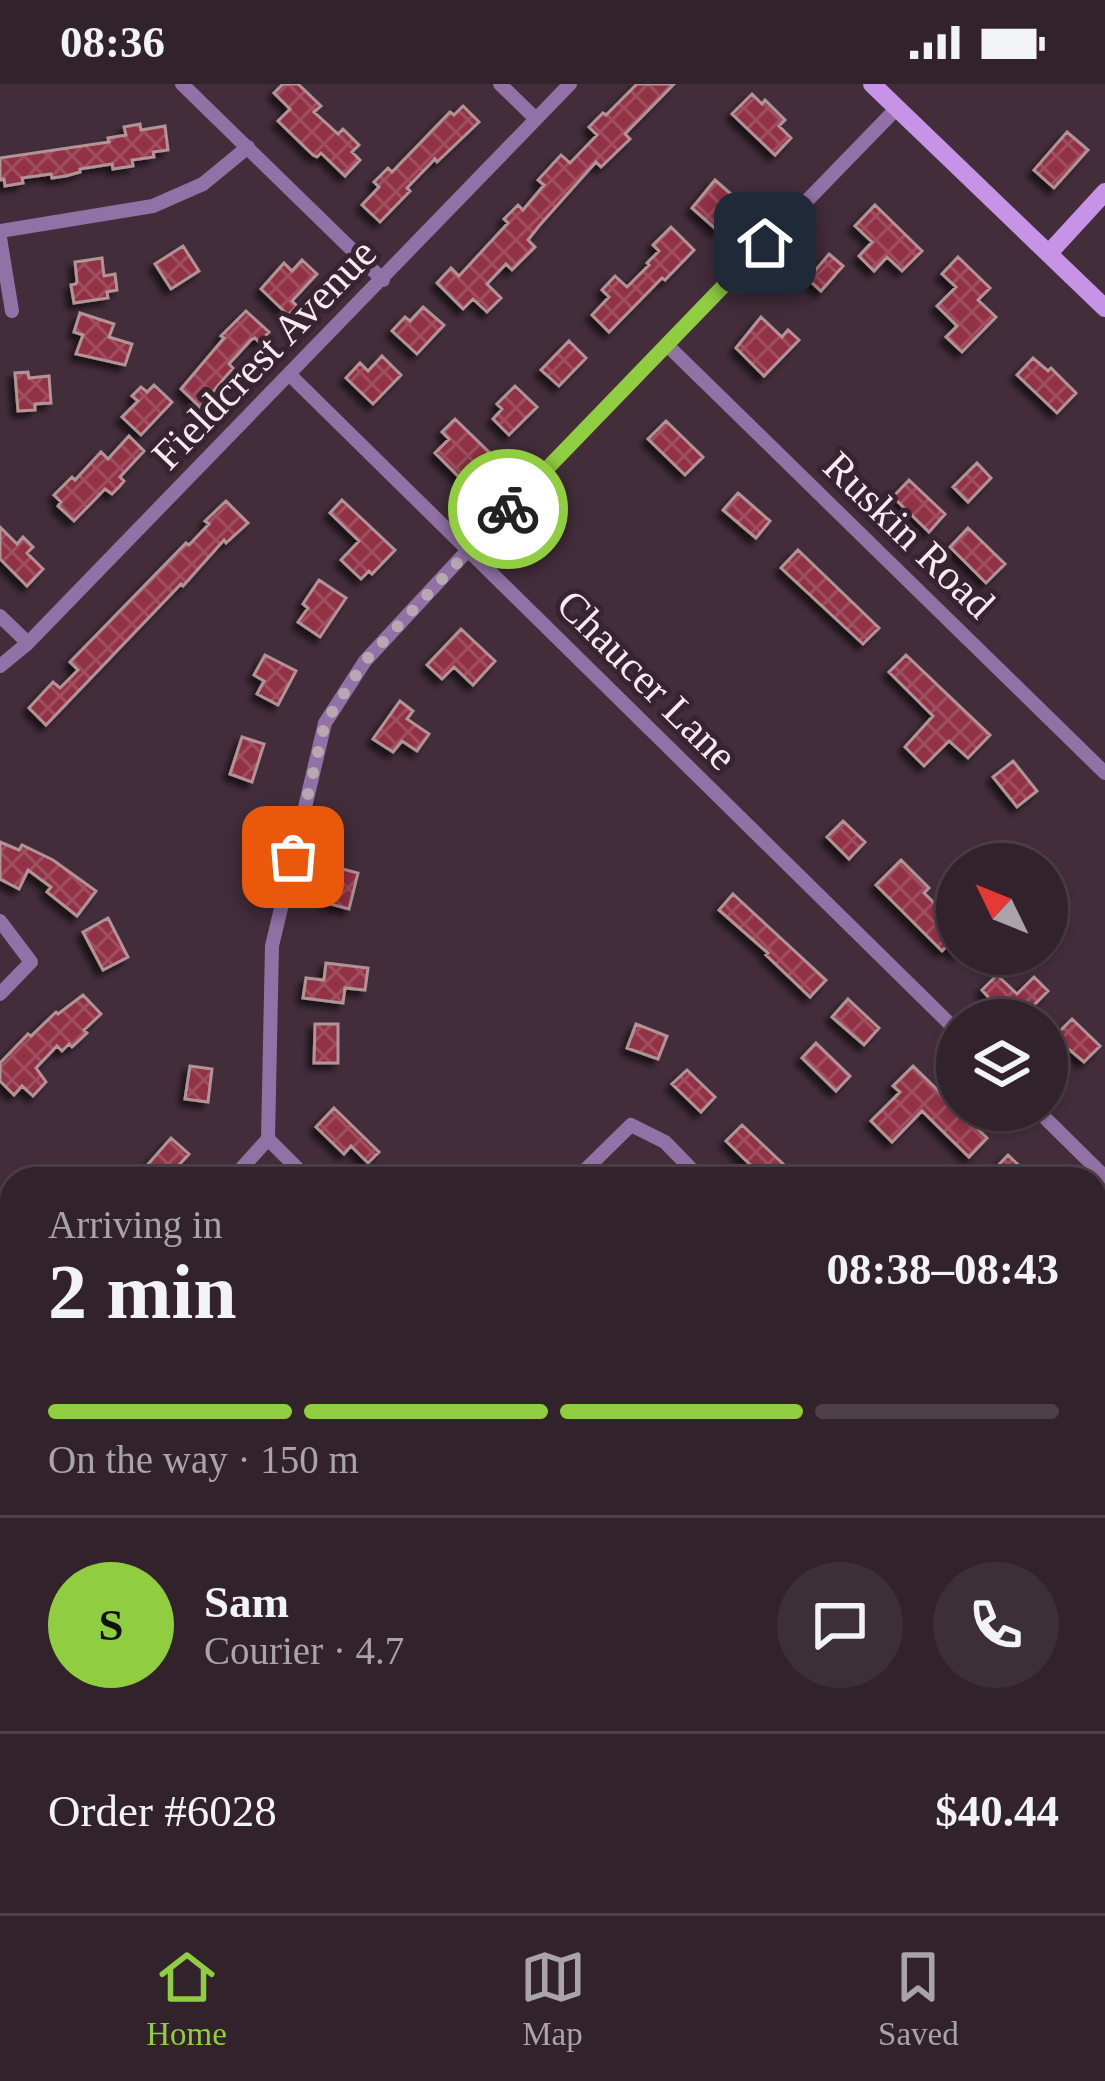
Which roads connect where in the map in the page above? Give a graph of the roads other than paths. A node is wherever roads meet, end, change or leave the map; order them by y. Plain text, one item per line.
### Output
1 (182, 84) edge
2 (500, 84) edge
3 (570, 84) edge
4 (872, 84) edge
5 (897, 108) junction
6 (536, 119) junction
7 (248, 147) junction
8 (1105, 192) edge
9 (0, 234) edge
10 (1048, 253) junction
11 (383, 280) junction
12 (1105, 308) edge
13 (11, 311) dead end
14 (667, 345) junction
15 (290, 375) junction
16 (468, 550) junction
17 (0, 616) edge
18 (28, 643) junction
19 (0, 666) edge
20 (1105, 772) edge
21 (0, 921) edge
22 (0, 994) edge
23 (936, 1010) edge
24 (1058, 1131) edge
25 (268, 1139) junction
26 (243, 1167) edge
27 (296, 1167) edge
28 (588, 1167) edge
29 (689, 1167) edge
30 (1095, 1167) edge

1 - 7 street
2 - 6 street
3 - 6 street, Fieldcrest Avenue
4 - 5 main road
5 - 10 main road
5 - 14 street
6 - 11 street, Fieldcrest Avenue
7 - 9 street
7 - 11 street
8 - 10 main road
9 - 13 street
10 - 12 main road
11 - 15 street, Fieldcrest Avenue
14 - 16 street
14 - 20 street, Ruskin Road
15 - 16 street, Chaucer Lane
15 - 18 street, Fieldcrest Avenue
16 - 23 street, Chaucer Lane
16 - 25 street
17 - 18 street
18 - 19 street, Fieldcrest Avenue
21 - 22 street
24 - 30 street
25 - 26 street
25 - 27 street
28 - 29 street

